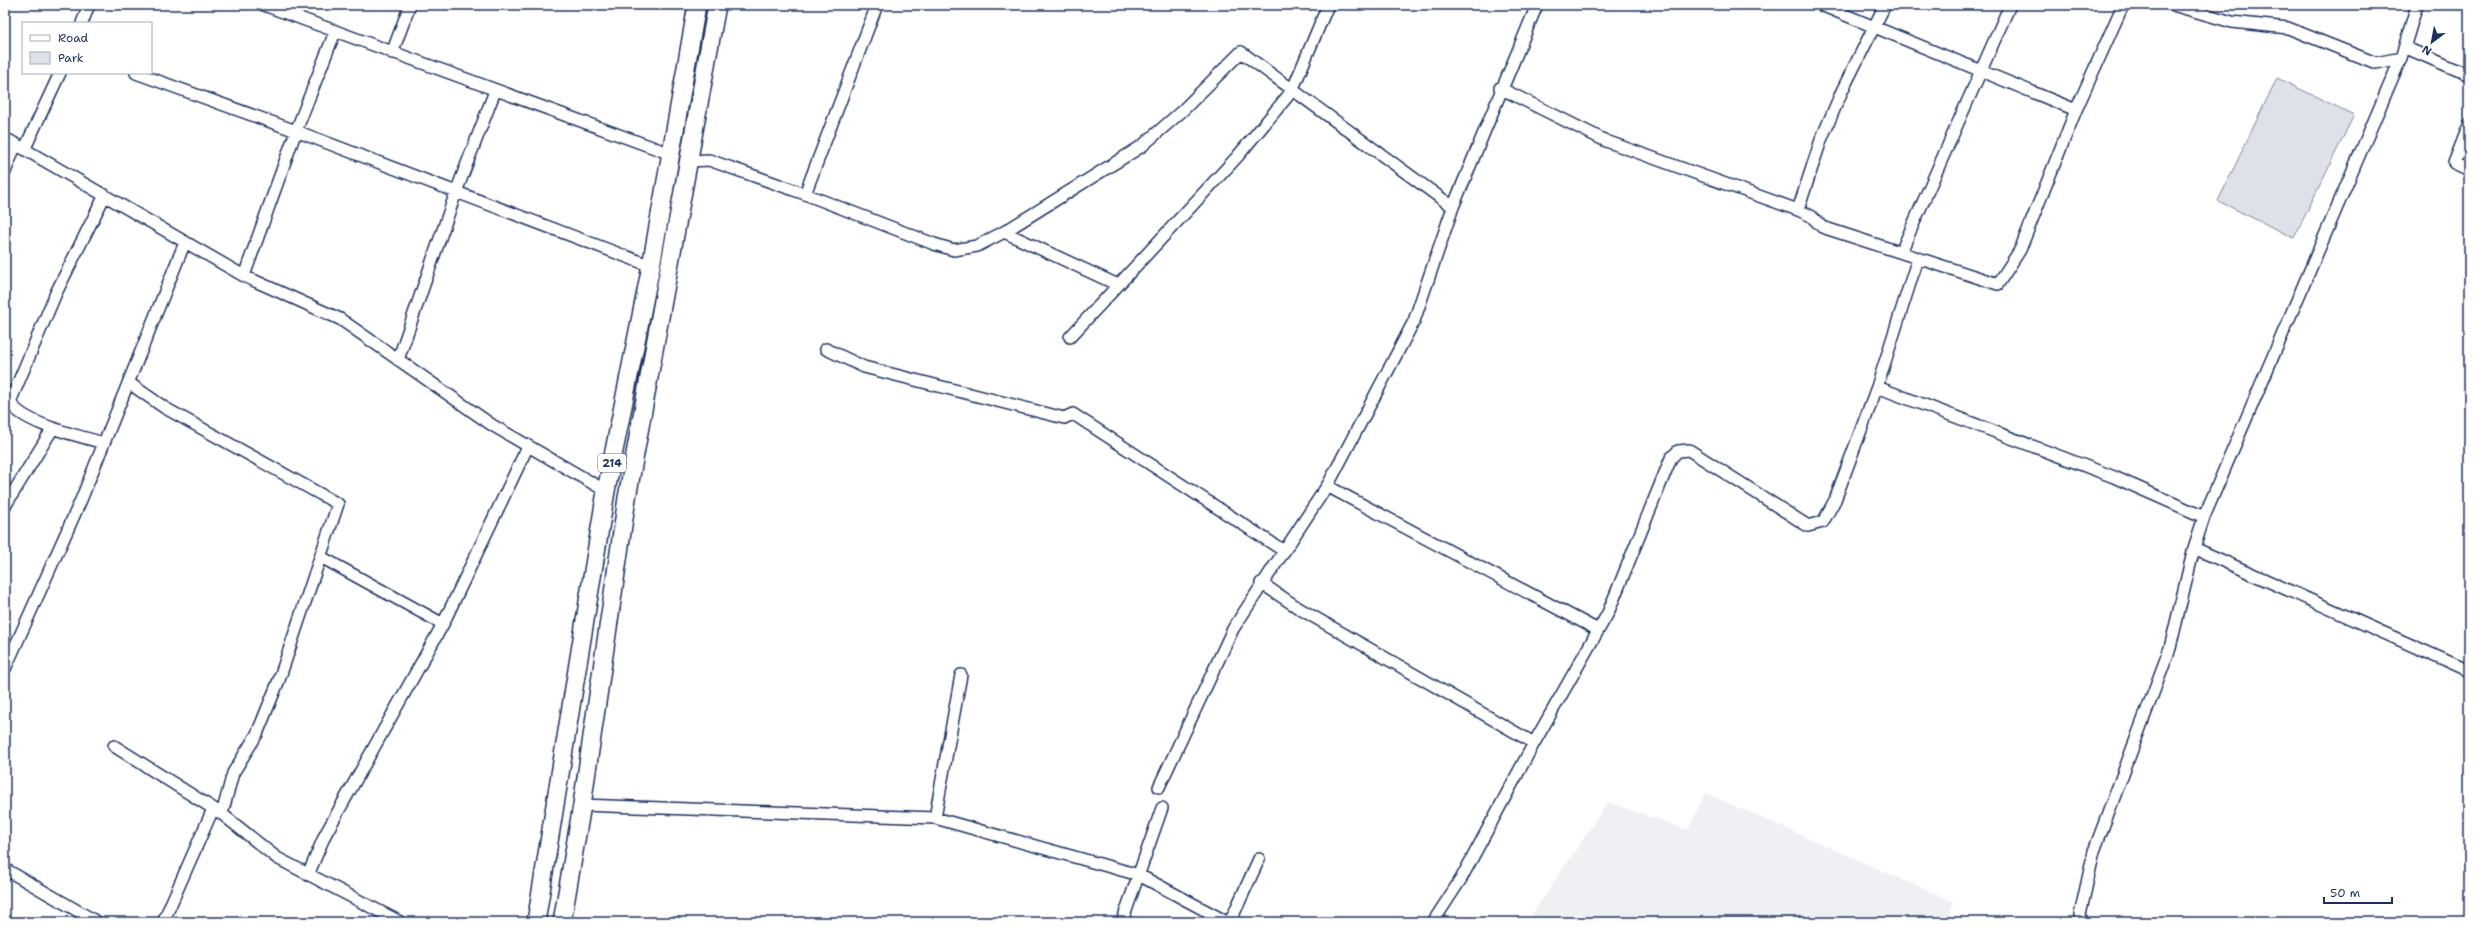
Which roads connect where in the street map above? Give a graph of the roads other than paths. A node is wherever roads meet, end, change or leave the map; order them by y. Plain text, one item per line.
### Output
1 (89, 5) edge
2 (264, 5) edge
3 (410, 5) edge
4 (698, 5) edge
5 (717, 5) edge
6 (877, 5) edge
7 (1328, 5) edge
8 (1537, 5) edge
9 (1821, 5) edge
10 (1884, 5) edge
11 (2010, 5) edge
12 (2123, 5) edge
13 (2173, 5) edge
14 (2417, 5) edge
15 (82, 22) edge
16 (1874, 28) junction
17 (335, 32) junction
18 (2404, 47) junction
19 (392, 53) junction
20 (2401, 58) junction
21 (1981, 71) junction
22 (59, 74) edge
23 (139, 74) edge
24 (2469, 75) edge
25 (1500, 88) junction
26 (495, 90) junction
27 (1292, 91) junction
28 (2076, 110) junction
29 (2469, 125) edge
30 (296, 131) junction
31 (5, 138) edge
32 (20, 146) junction
33 (671, 154) junction
34 (689, 160) junction
35 (2469, 170) edge
36 (5, 172) edge
37 (456, 192) junction
38 (804, 194) junction
39 (105, 195) junction
40 (1453, 207) junction
41 (1798, 210) junction
42 (1004, 232) junction
43 (185, 242) junction
44 (1901, 252) junction
45 (1918, 258) junction
46 (651, 266) junction
47 (244, 276) junction
48 (1118, 284) junction
49 (1070, 336) dead end
50 (826, 349) dead end
51 (398, 360) junction
52 (129, 383) junction
53 (1876, 387) junction
54 (53, 428) junction
55 (104, 443) junction
56 (528, 446) junction
57 (1328, 486) junction
58 (606, 491) junction
59 (5, 506) edge
60 (2204, 517) junction
61 (2194, 548) junction
62 (1284, 551) junction
63 (321, 557) junction
64 (1261, 583) junction
65 (443, 624) junction
66 (1598, 630) junction
67 (5, 669) edge
68 (2469, 671) edge
69 (961, 675) dead end
70 (1534, 742) junction
71 (114, 746) dead end
72 (1158, 786) dead end
73 (582, 805) junction
74 (1162, 808) dead end
75 (218, 812) junction
76 (935, 818) junction
77 (1259, 859) dead end
78 (5, 869) edge
79 (308, 875) junction
80 (1139, 875) junction
81 (97, 922) edge
82 (163, 922) edge
83 (400, 922) edge
84 (536, 922) edge
85 (562, 922) edge
86 (1122, 922) edge
87 (1227, 922) edge
88 (1230, 922) edge
89 (1432, 922) edge
90 (2082, 922) edge

1 - 15 street
2 - 17 street
3 - 19 street
4 - 33 highway, 214
5 - 34 highway, 214
6 - 38 street
7 - 27 street
8 - 25 street
9 - 16 street
10 - 16 street
11 - 21 street
12 - 28 street
13 - 20 street
14 - 18 street
16 - 21 street
16 - 41 street
17 - 19 street
17 - 30 street
18 - 20 street
18 - 24 street
19 - 26 street
20 - 60 street
21 - 28 street
21 - 44 street
22 - 32 street
23 - 30 street
25 - 40 street
25 - 41 street
26 - 33 street
26 - 37 street
27 - 40 street
27 - 42 street
27 - 48 street
28 - 45 street
29 - 35 street
30 - 37 street
30 - 47 street
31 - 32 street
32 - 36 street
32 - 39 street
33 - 46 highway, 214
34 - 38 street
34 - 73 highway, 214
37 - 46 street
37 - 51 street
38 - 42 street
39 - 43 street
39 - 54 street
40 - 57 street
41 - 44 street
42 - 48 street
43 - 47 street
43 - 52 street
44 - 45 street
45 - 53 street
46 - 58 highway, 214
47 - 51 street
48 - 49 street
50 - 62 street
51 - 56 street
52 - 55 street
52 - 63 street
53 - 60 street
53 - 66 street
54 - 55 street
54 - 59 street
55 - 67 street
56 - 58 street
56 - 65 street
57 - 62 street
57 - 66 street
58 - 84 highway, 214
60 - 61 street
61 - 68 street
61 - 90 street
62 - 64 street
63 - 65 street
63 - 75 street
64 - 70 street
64 - 72 street
65 - 79 street
66 - 70 street
69 - 76 street
70 - 89 street
71 - 75 street
73 - 76 street
73 - 85 highway, 214
74 - 80 street
75 - 79 street
75 - 82 street
76 - 80 street
77 - 88 street
78 - 81 street
79 - 83 street
80 - 86 street
80 - 87 street

